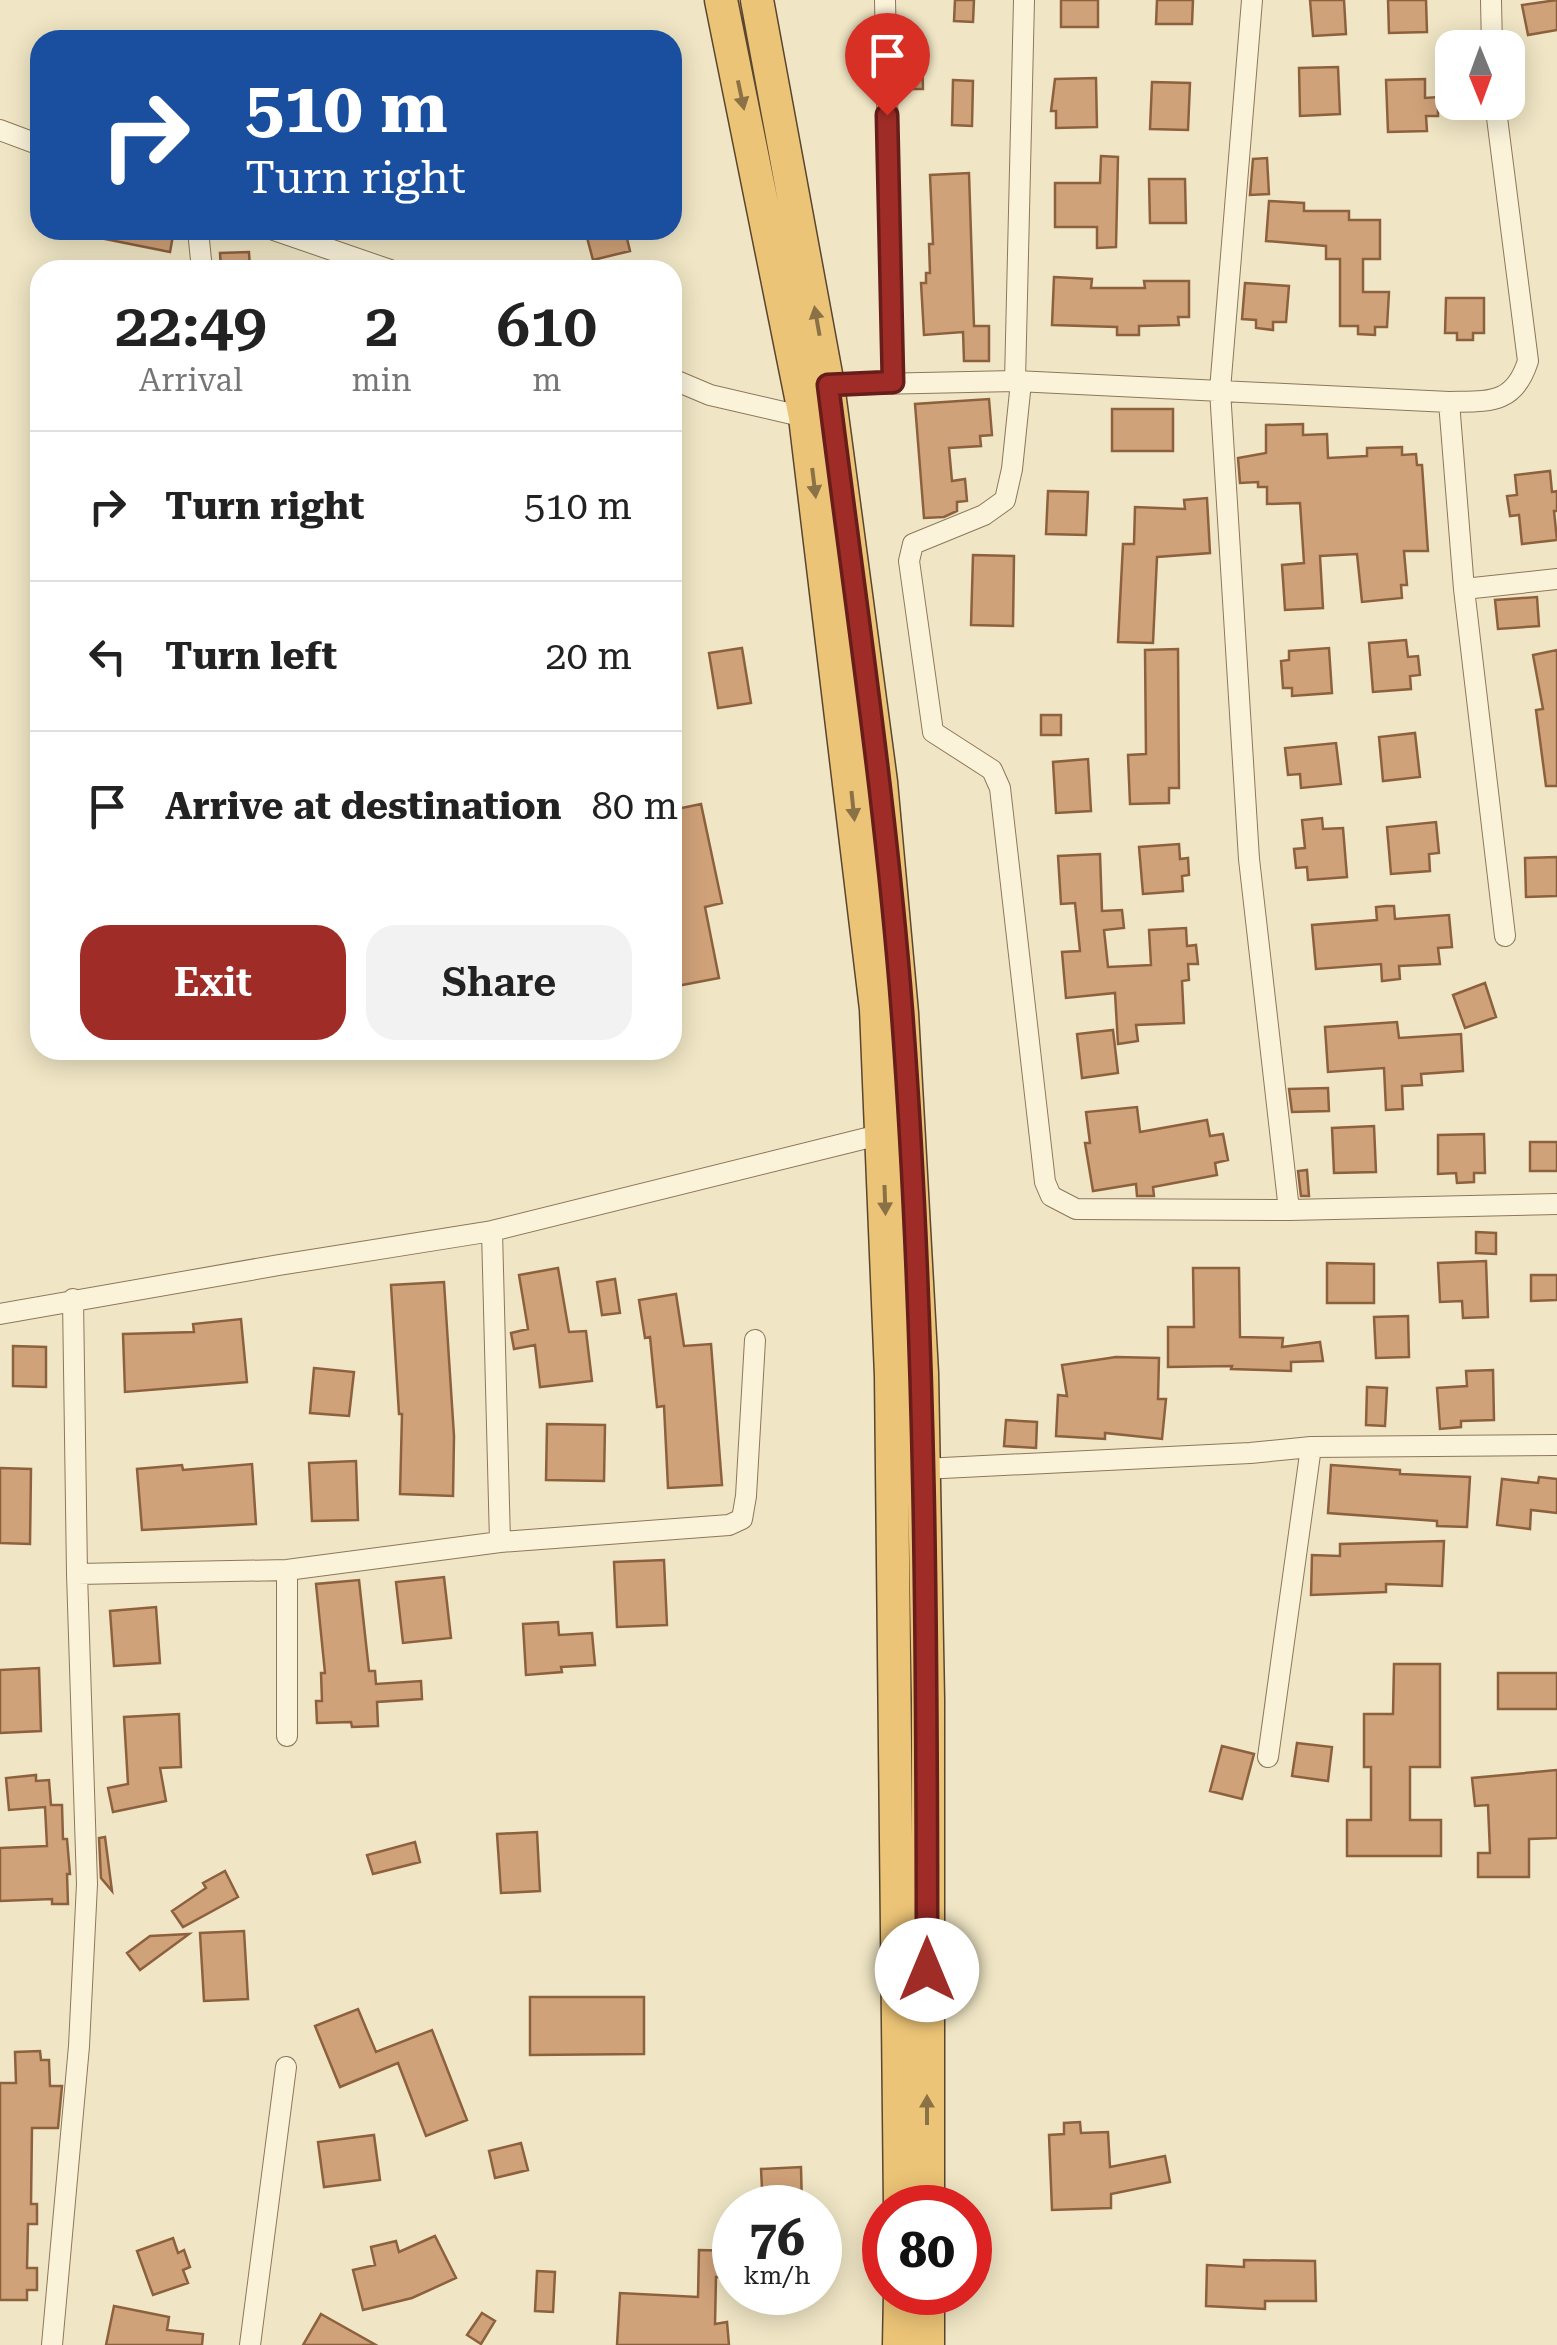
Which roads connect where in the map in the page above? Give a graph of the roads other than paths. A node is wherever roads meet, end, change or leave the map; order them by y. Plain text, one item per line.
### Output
1 (721, 0) edge
2 (757, 0) edge
3 (885, 0) edge
4 (1024, 0) edge
5 (1252, 0) edge
6 (1491, 0) edge
7 (1492, 30) edge
8 (1497, 120) edge
9 (0, 130) edge
10 (30, 142) edge
11 (303, 240) edge
12 (361, 260) edge
13 (893, 382) junction
14 (1018, 382) junction
15 (682, 383) edge
16 (828, 385) junction
17 (1220, 390) junction
18 (1449, 402) junction
19 (806, 417) junction
20 (1557, 579) edge
21 (1464, 588) junction
22 (1505, 936) dead end
23 (882, 1134) junction
24 (1557, 1204) edge
25 (1289, 1210) junction
26 (492, 1231) junction
27 (74, 1300) junction
28 (0, 1314) edge
29 (754, 1340) dead end
30 (1557, 1445) edge
31 (1310, 1446) junction
32 (923, 1469) junction
33 (500, 1542) junction
34 (287, 1570) junction
35 (76, 1574) junction
36 (287, 1736) dead end
37 (1268, 1757) dead end
38 (286, 2067) dead end
39 (900, 2185) edge
40 (928, 2185) edge
41 (900, 2315) edge
42 (928, 2315) edge
43 (52, 2345) edge
44 (250, 2345) edge
45 (900, 2345) edge
46 (928, 2345) edge

1 -> 19 highway
16 -> 2 highway
3 - 13 street
4 - 14 street
5 - 17 street
6 - 7 street
8 - 18 street
9 - 10 street
11 - 12 street
13 - 14 street
13 - 16 street
14 - 17 street
14 - 25 street
15 - 19 street
16 - 32 highway
17 - 18 street
17 - 25 street
18 - 21 street
19 -> 23 highway
20 - 21 street
21 - 22 street
23 - 26 street
23 -> 39 highway
24 - 25 street
26 - 27 street
26 - 33 street
27 - 28 street
27 - 35 street
29 - 33 street
30 - 31 street
31 - 32 street
31 - 37 street
40 -> 32 highway
33 - 34 street
34 - 35 street
34 - 36 street
35 - 43 street
38 - 44 street
41 - 45 highway
42 - 46 highway

